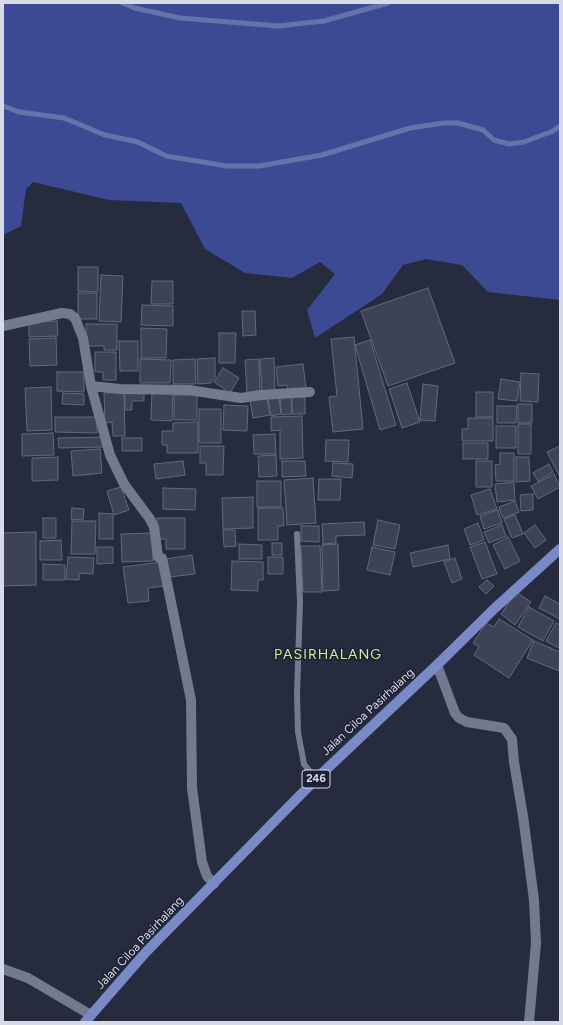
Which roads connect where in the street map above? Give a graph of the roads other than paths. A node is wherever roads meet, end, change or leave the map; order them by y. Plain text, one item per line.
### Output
1 (3, 326) edge
2 (91, 386) junction
3 (310, 392) dead end
4 (297, 534) dead end
5 (560, 549) edge
6 (437, 665) junction
7 (316, 779) junction
8 (214, 884) junction
9 (3, 968) edge
10 (88, 1018) edge
11 (529, 1022) edge

1 - 2 street
2 - 3 street
2 - 8 street
4 - 7 lane
5 - 6 main road, Jalan Ciloa Pasirhalang / 246
6 - 7 main road, Jalan Ciloa Pasirhalang / 246
6 - 11 street
7 - 8 main road, Jalan Ciloa Pasirhalang / 246
8 - 10 main road, Jalan Ciloa Pasirhalang / 246
9 - 10 street

